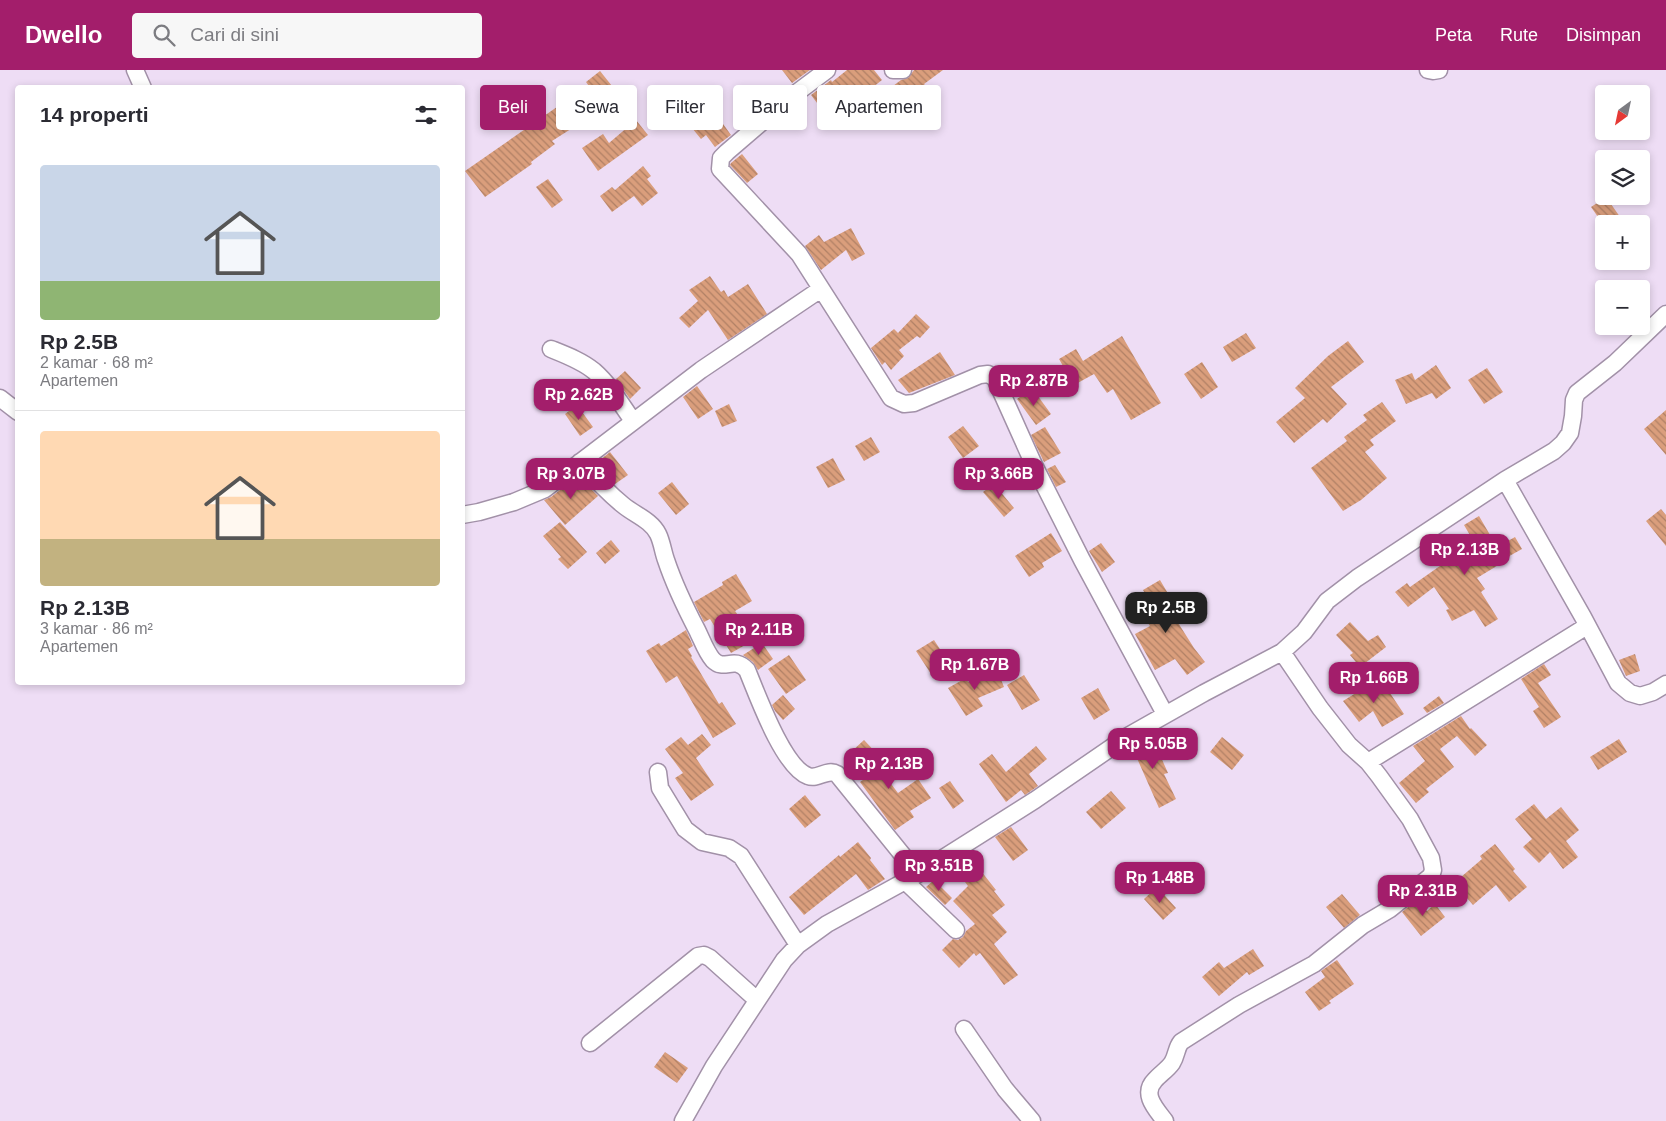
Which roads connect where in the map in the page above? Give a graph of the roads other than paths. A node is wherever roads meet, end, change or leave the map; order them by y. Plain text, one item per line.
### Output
1 (135, 70) edge
2 (827, 70) edge
3 (893, 70) edge
4 (903, 70) edge
5 (1428, 70) edge
6 (1439, 70) edge
7 (142, 85) edge
8 (821, 288) junction
9 (1666, 314) edge
10 (551, 349) dead end
11 (0, 398) edge
12 (15, 410) edge
13 (633, 421) junction
14 (580, 462) junction
15 (1505, 480) junction
16 (465, 514) edge
17 (1587, 626) junction
18 (1282, 652) junction
19 (1666, 684) edge
20 (1165, 714) junction
21 (1368, 762) junction
22 (658, 772) dead end
23 (912, 877) junction
24 (956, 930) dead end
25 (798, 945) junction
26 (758, 1000) junction
27 (964, 1028) dead end
28 (590, 1043) dead end
29 (683, 1121) edge
30 (1032, 1121) edge
31 (1165, 1121) edge

1 - 7 street
2 - 8 street
3 - 4 street
5 - 6 street
8 - 13 street
8 - 20 street
9 - 15 street
10 - 13 street
11 - 12 street
13 - 14 street
14 - 16 street
14 - 23 street
15 - 17 street
15 - 18 street
17 - 19 street
17 - 21 street
18 - 20 street
18 - 21 street
20 - 23 street
21 - 31 street
22 - 25 street
23 - 24 street
23 - 25 street
25 - 26 street
26 - 28 street
26 - 29 street
27 - 30 street

